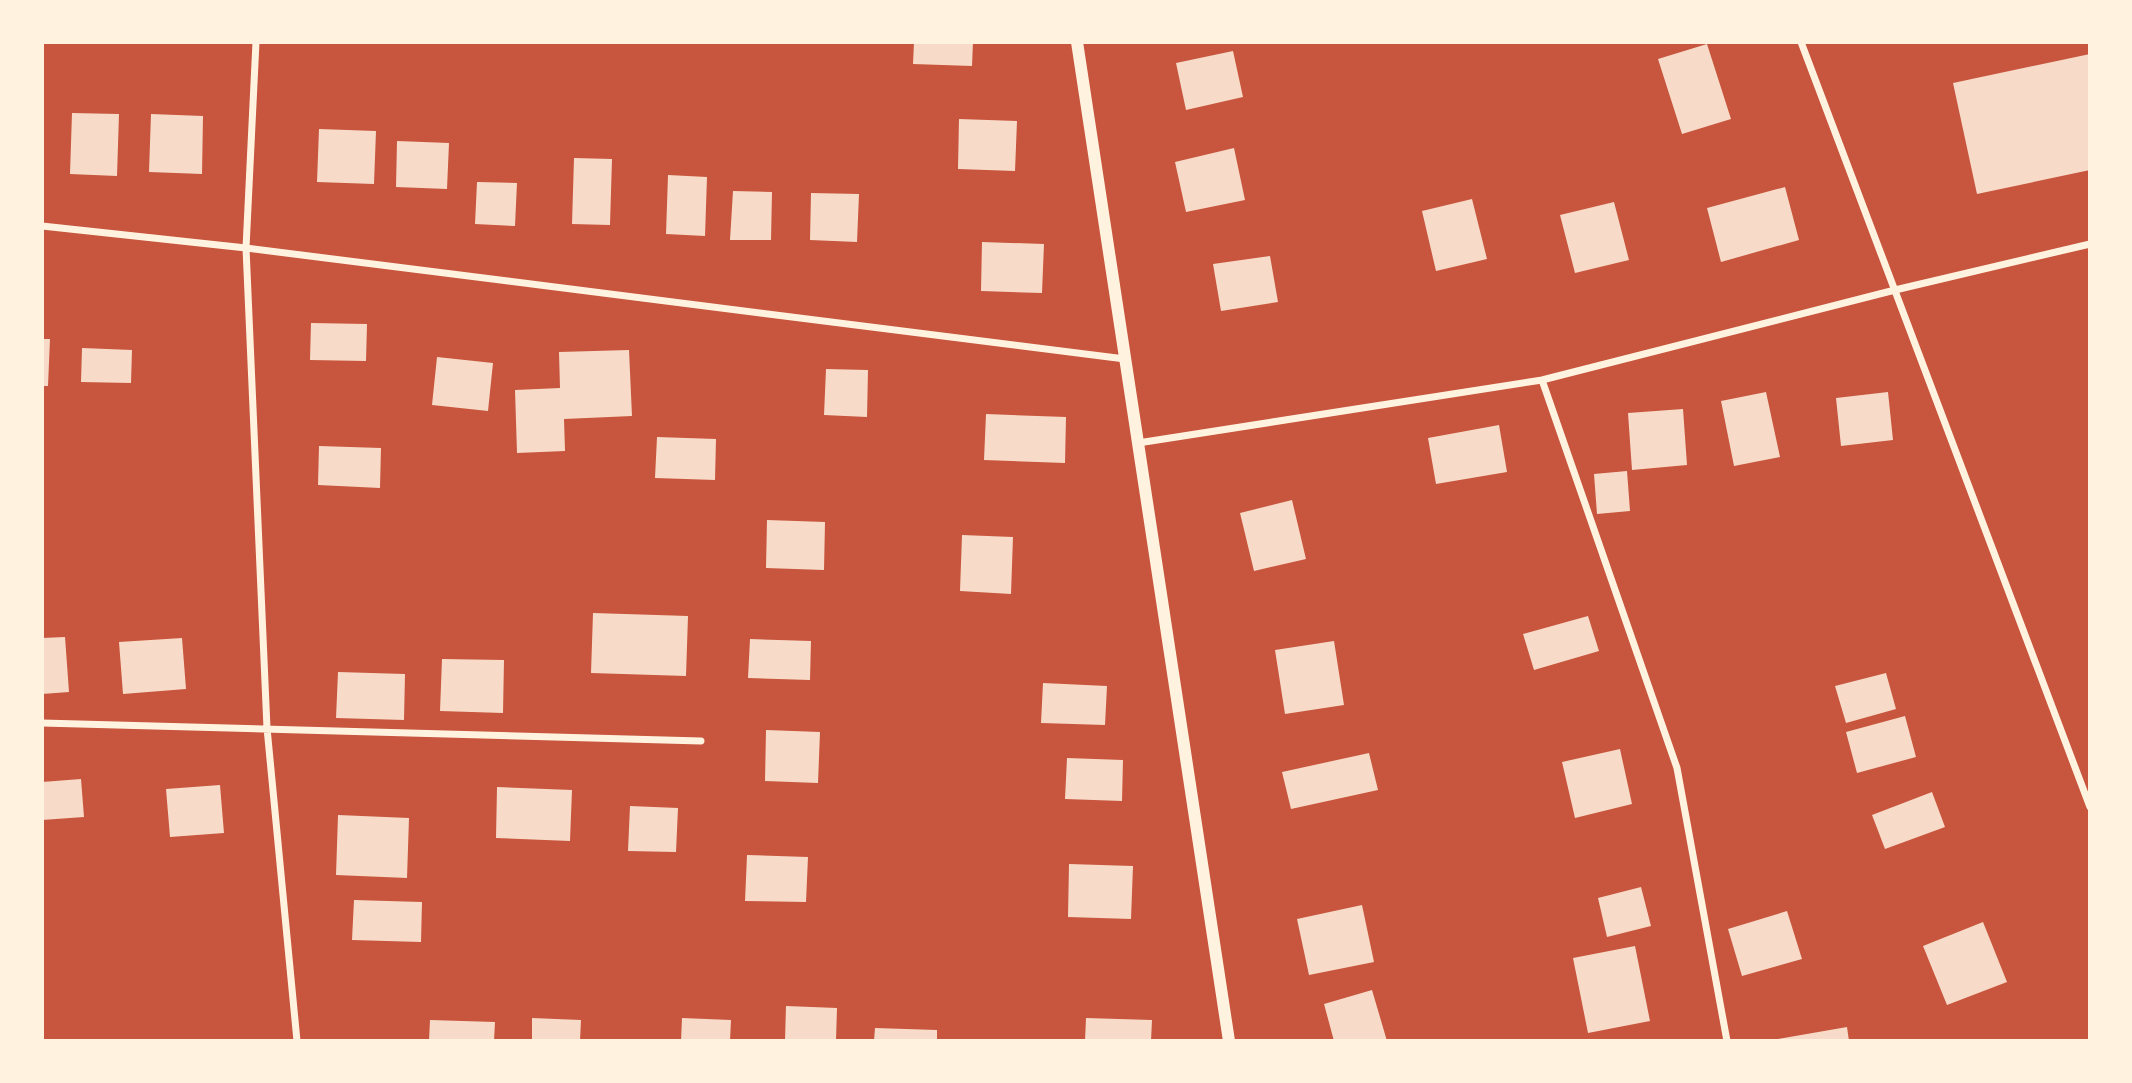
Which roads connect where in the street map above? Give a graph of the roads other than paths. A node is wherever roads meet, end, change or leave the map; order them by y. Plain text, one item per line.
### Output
1 (256, 42) edge
2 (1077, 42) edge
3 (1801, 42) edge
4 (42, 226) edge
5 (2090, 244) edge
6 (246, 248) junction
7 (1895, 290) junction
8 (1125, 359) junction
9 (1542, 380) junction
10 (1138, 443) junction
11 (42, 723) edge
12 (267, 728) junction
13 (701, 740) dead end
14 (2090, 807) edge
15 (297, 1041) edge
16 (1229, 1041) edge
17 (1727, 1041) edge

1 - 6 street
2 - 8 street
3 - 7 street
4 - 6 street
5 - 7 street
6 - 8 street
6 - 12 street
7 - 9 street
7 - 14 street
8 - 10 street
9 - 10 street
9 - 17 street
10 - 16 street
11 - 12 street
12 - 13 street
12 - 15 street

